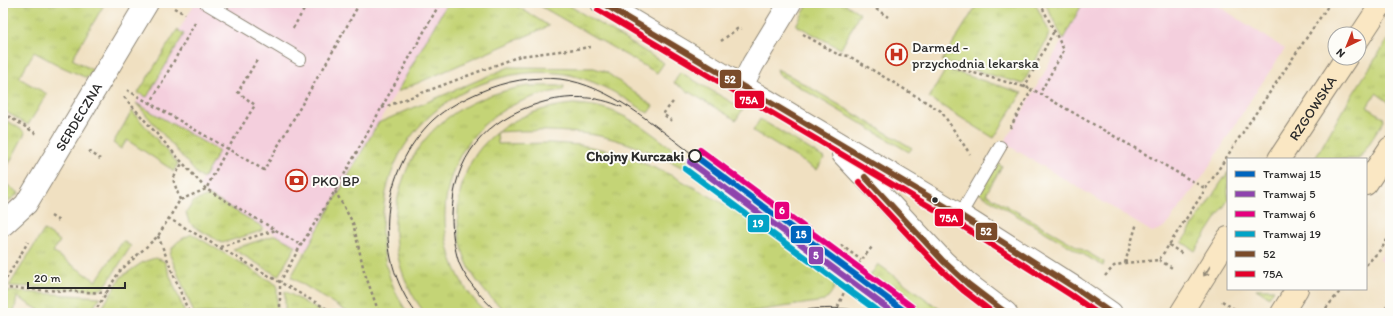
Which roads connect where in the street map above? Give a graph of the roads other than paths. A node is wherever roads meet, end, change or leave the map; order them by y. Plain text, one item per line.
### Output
1 (147, 3) edge
2 (206, 3) edge
3 (602, 3) edge
4 (790, 3) edge
5 (1382, 3) edge
6 (1367, 26) edge
7 (300, 59) dead end
8 (1341, 66) edge
9 (742, 86) junction
10 (824, 134) junction
11 (1000, 147) dead end
12 (1390, 148) edge
13 (1280, 158) edge
14 (1367, 182) edge
15 (960, 215) junction
16 (3, 225) edge
17 (1227, 240) edge
18 (1296, 290) edge
19 (1006, 313) edge
20 (1111, 313) edge
21 (1181, 313) edge
22 (1282, 313) edge

1 - 16 street, SERDECZNA
2 - 7 lane
3 - 9 street
4 - 9 street
5 - 6 main road
8 - 13 main road, RZGOWSKA
9 - 10 street
10 - 15 street
10 - 19 street
11 - 15 lane
12 - 14 main road
15 - 20 street
17 -> 21 main road
18 - 22 main road

